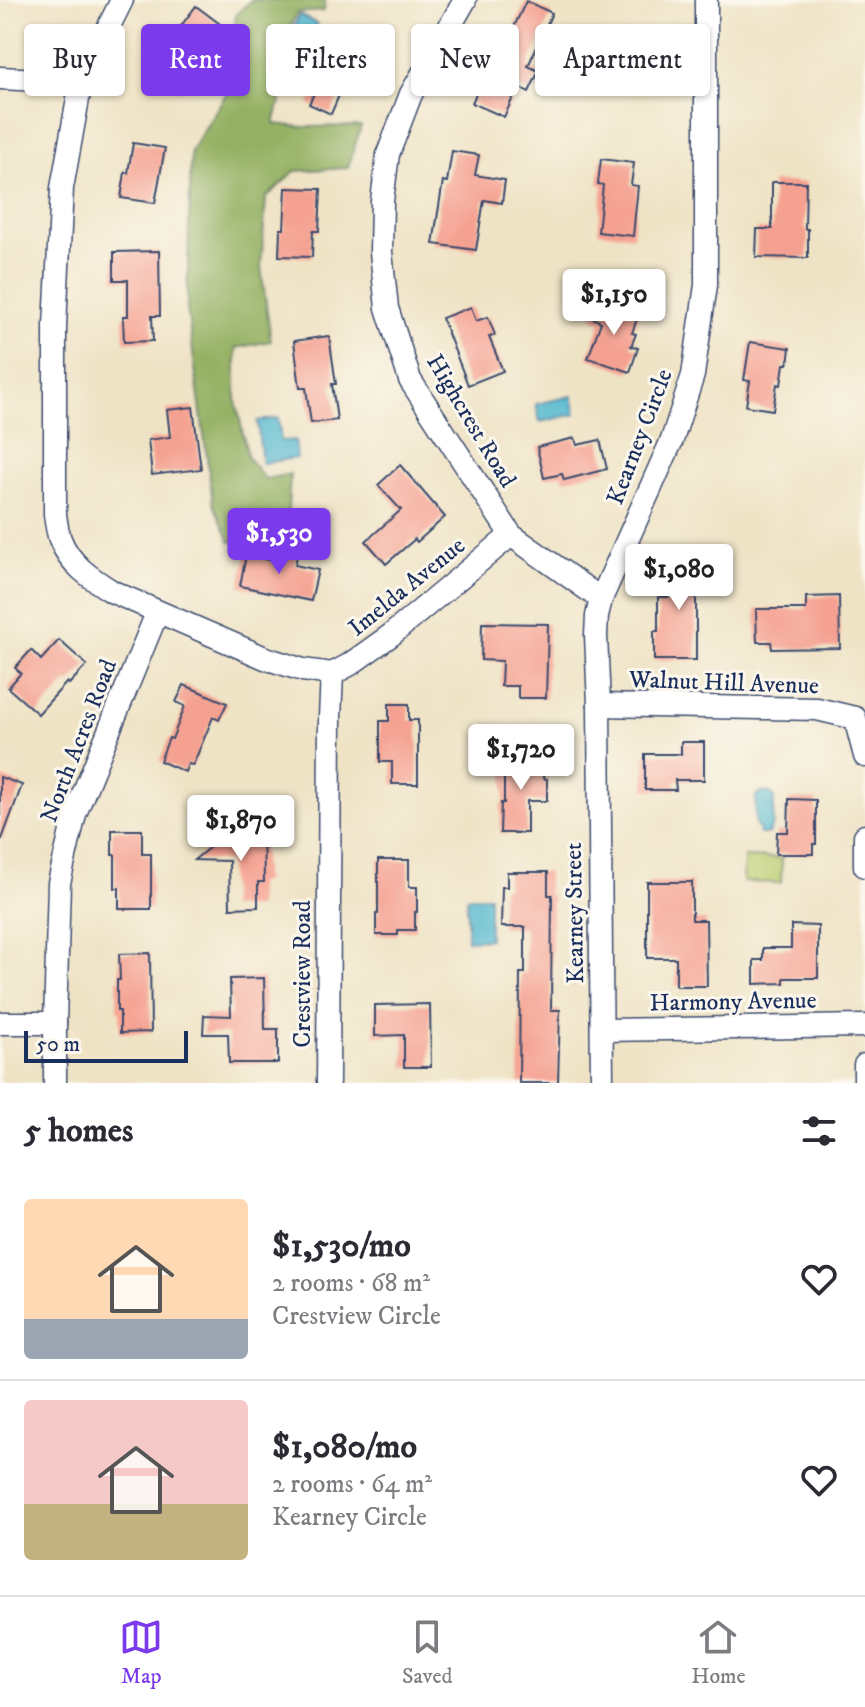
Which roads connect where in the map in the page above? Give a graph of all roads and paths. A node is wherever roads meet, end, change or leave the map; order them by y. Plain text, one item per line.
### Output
1 (122, 0) edge
2 (465, 0) edge
3 (706, 0) edge
4 (110, 24) edge
5 (0, 78) edge
6 (24, 79) edge
7 (78, 96) edge
8 (511, 535) junction
9 (601, 599) junction
10 (157, 613) junction
11 (332, 674) junction
12 (599, 705) junction
13 (865, 756) edge
14 (865, 836) edge
15 (865, 866) edge
16 (0, 1023) edge
17 (55, 1023) junction
18 (865, 1026) edge
19 (602, 1030) junction
20 (865, 1065) edge
21 (55, 1083) edge
22 (328, 1083) edge
23 (602, 1083) edge
24 (865, 1083) edge

1 - 4 street
2 - 8 street, Highcrest Road
3 - 9 street, Kearney Circle
5 - 6 street
7 - 10 street
8 - 9 street, Highcrest Road
8 - 11 street, Imelda Avenue
9 - 12 street, Kearney Street
10 - 11 street
10 - 17 street, North Acres Road
11 - 22 street, Crestview Road
12 - 13 street, Walnut Hill Avenue
12 - 19 street, Kearney Street
14 - 15 street
16 - 17 street
17 - 21 street, North Acres Road
18 - 19 street, Harmony Avenue
19 - 23 street, Kearney Street
20 - 24 street

